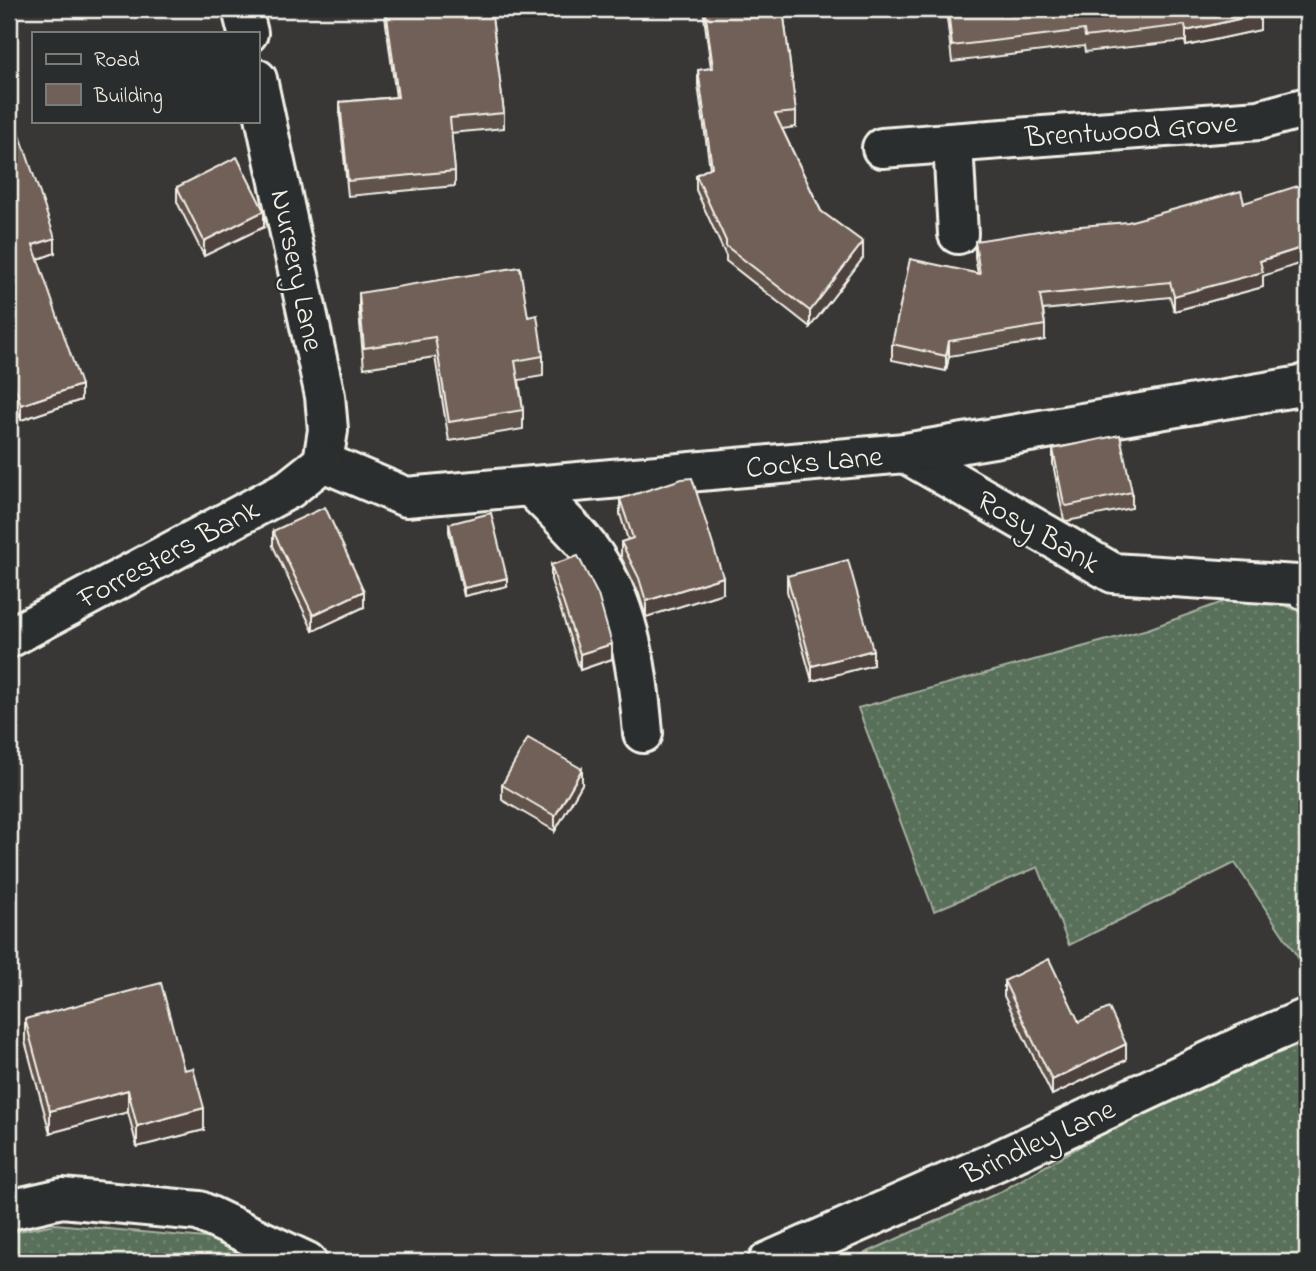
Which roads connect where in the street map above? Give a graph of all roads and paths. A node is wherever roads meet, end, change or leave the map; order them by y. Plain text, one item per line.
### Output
1 (242, 9) edge
2 (248, 32) edge
3 (259, 88) edge
4 (1307, 107) edge
5 (953, 143) junction
6 (882, 148) dead end
7 (958, 233) dead end
8 (1307, 383) edge
9 (905, 453) junction
10 (323, 462) junction
11 (531, 486) junction
12 (1307, 591) edge
13 (9, 638) edge
14 (643, 733) dead end
15 (1307, 1018) edge
16 (9, 1210) edge
17 (307, 1262) edge
18 (768, 1262) edge

1 - 2 street
3 - 10 street, Nursery Lane
4 - 5 street, Brentwood Grove
5 - 6 street, Brentwood Grove
5 - 7 street
8 - 9 street, Cocks Lane
9 - 11 street, Cocks Lane
9 - 12 street, Rosy Bank
10 - 11 street, Cocks Lane
10 - 13 street, Forresters Bank
11 - 14 street
15 - 18 street, Brindley Lane
16 - 17 street

